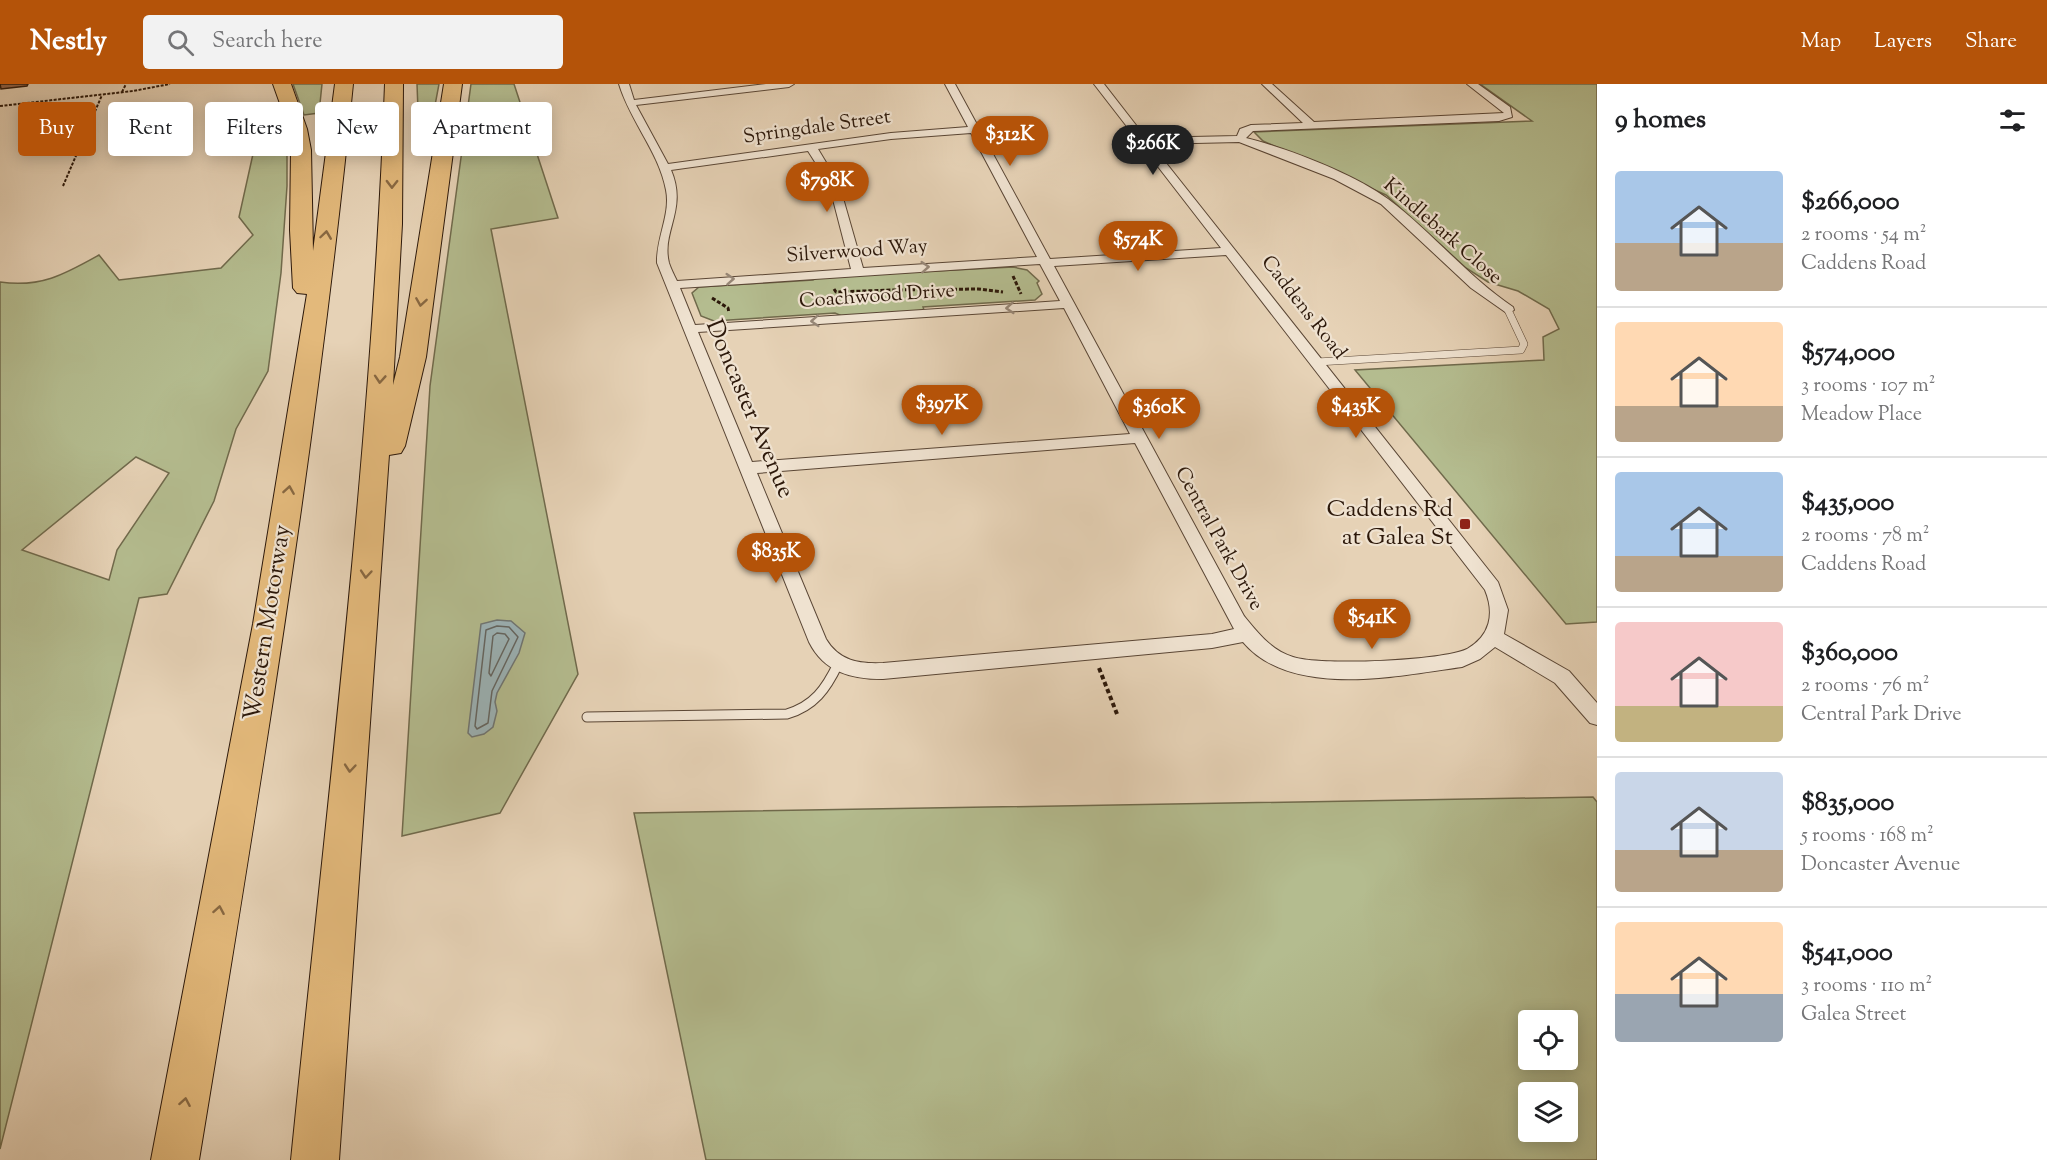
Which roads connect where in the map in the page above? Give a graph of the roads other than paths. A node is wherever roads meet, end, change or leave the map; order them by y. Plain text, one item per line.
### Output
1 (282, 84) edge
2 (344, 84) edge
3 (394, 84) edge
4 (453, 84) edge
5 (624, 84) edge
6 (789, 84) edge
7 (950, 84) edge
8 (1099, 84) edge
9 (1268, 84) edge
10 (1472, 84) edge
11 (632, 103) junction
12 (1311, 126) junction
13 (974, 130) junction
14 (1239, 139) junction
15 (1144, 141) junction
16 (811, 147) junction
17 (664, 168) junction
18 (1230, 251) junction
19 (1045, 261) junction
20 (858, 271) junction
21 (672, 285) junction
22 (1068, 304) junction
23 (1508, 310) joint
24 (689, 329) junction
25 (310, 356) junction
26 (1317, 362) junction
27 (1139, 438) junction
28 (748, 468) junction
29 (370, 531) junction
30 (1497, 630) junction
31 (1246, 634) junction
32 (838, 664) junction
33 (587, 717) dead end
34 (1597, 717) edge
35 (175, 1160) edge
36 (315, 1160) edge

1 - 25 highway
25 -> 2 highway, Western Motorway
3 -> 29 highway
4 -> 29 highway
5 - 11 street, Doncaster Avenue
6 - 11 street
7 - 13 street, Central Park Drive
8 - 15 street, Caddens Road
9 - 12 street
10 - 12 street
11 - 17 street, Doncaster Avenue
12 - 14 street
13 - 16 street, Springdale Street
13 - 19 street, Central Park Drive
14 - 15 street, Kindlebark Close
14 - 23 street, Kindlebark Close
15 - 18 street, Caddens Road
16 - 17 street, Springdale Street
16 - 20 street
17 - 21 street, Doncaster Avenue
18 - 19 street, Silverwood Way
18 - 26 street, Caddens Road
20 -> 19 street, Silverwood Way
19 - 22 street, Central Park Drive
21 -> 20 street, Silverwood Way
21 - 24 street, Doncaster Avenue
22 -> 24 street, Coachwood Drive
22 - 27 street, Central Park Drive
23 - 26 lane
24 - 28 street, Doncaster Avenue
35 -> 25 highway, Western Motorway
26 - 30 street, Caddens Road
27 - 28 street
27 - 31 street, Central Park Drive
28 - 32 street, Doncaster Avenue
29 -> 36 highway
30 - 31 street
30 - 34 street
31 - 32 street
32 - 33 lane

